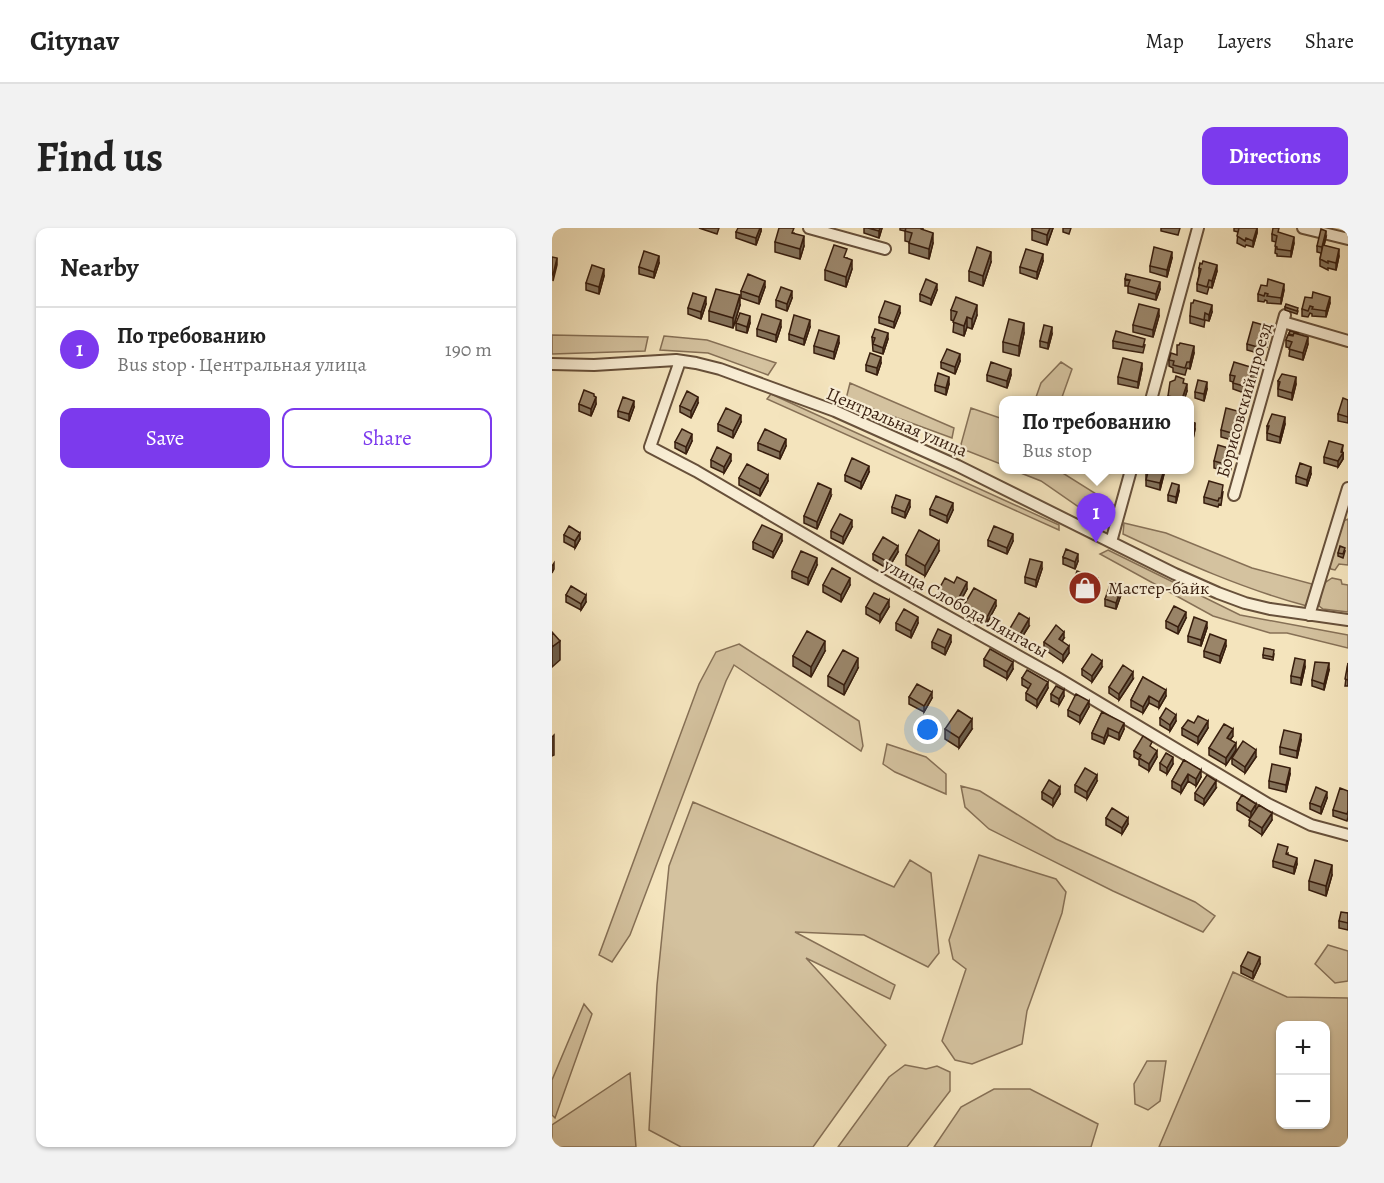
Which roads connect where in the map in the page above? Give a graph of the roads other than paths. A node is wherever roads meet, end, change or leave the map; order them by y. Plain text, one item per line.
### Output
1 (809, 228) edge
2 (1198, 228) edge
3 (1303, 228) edge
4 (1348, 239) edge
5 (885, 249) dead end
6 (1348, 341) edge
7 (680, 361) junction
8 (552, 364) edge
9 (1151, 396) edge
10 (1130, 474) edge
11 (1348, 488) edge
12 (1234, 495) dead end
13 (1344, 515) edge
14 (1111, 542) junction
15 (1309, 615) junction
16 (1348, 620) edge
17 (1348, 835) edge

1 - 5 street
2 - 9 street
3 - 4 street
6 - 12 street, Борисовский проезд
7 - 8 street, Центральная улица
7 - 14 street, Центральная улица
7 - 17 street, улица Слобода Лянгасы
10 - 14 street
11 - 13 street
13 - 15 street
14 - 15 street, Центральная улица
15 - 16 street, Центральная улица

